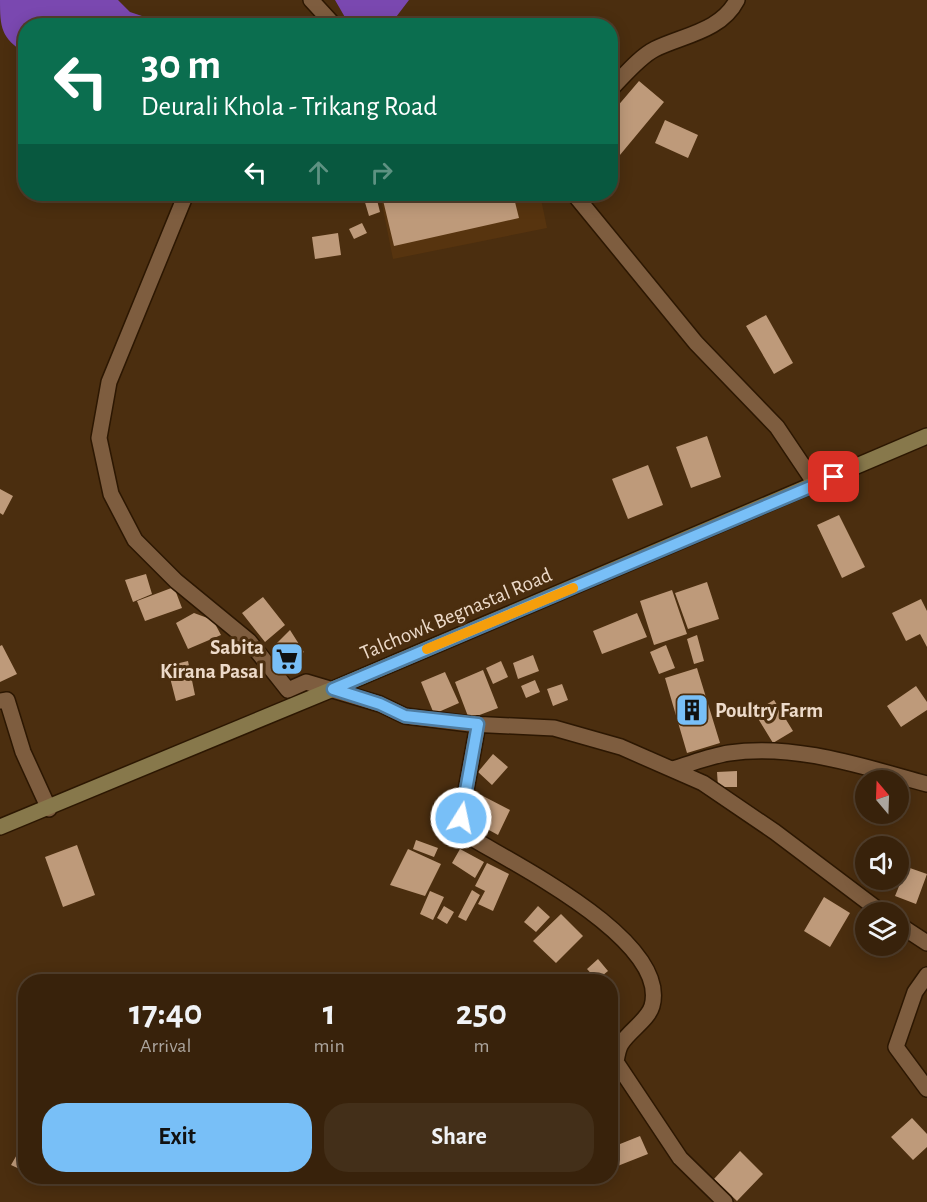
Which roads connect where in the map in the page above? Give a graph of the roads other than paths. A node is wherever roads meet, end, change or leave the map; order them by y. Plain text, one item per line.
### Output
1 (311, 0) edge
2 (736, 0) edge
3 (328, 18) edge
4 (618, 82) edge
5 (183, 201) edge
6 (580, 201) edge
7 (927, 436) edge
8 (816, 485) junction
9 (333, 689) junction
10 (0, 701) edge
11 (478, 724) junction
12 (672, 769) junction
13 (927, 784) edge
14 (50, 808) junction
15 (0, 827) edge
16 (867, 902) edge
17 (909, 931) edge
18 (927, 943) edge
19 (927, 975) edge
20 (618, 1054) edge
21 (618, 1065) edge
22 (927, 1089) edge
23 (725, 1202) edge

1 - 3 street
2 - 4 street
5 - 9 street
6 - 8 street
7 - 8 main road, Talchowk Begnastal Road
8 - 9 main road, Talchowk Begnastal Road
9 - 11 street
9 - 14 main road, Talchowk Begnastal Road
10 - 14 street
11 - 12 street
11 - 20 street
12 - 13 street
12 - 16 street
14 - 15 main road, Talchowk Begnastal Road
17 - 18 street
19 - 22 street
21 - 23 street

